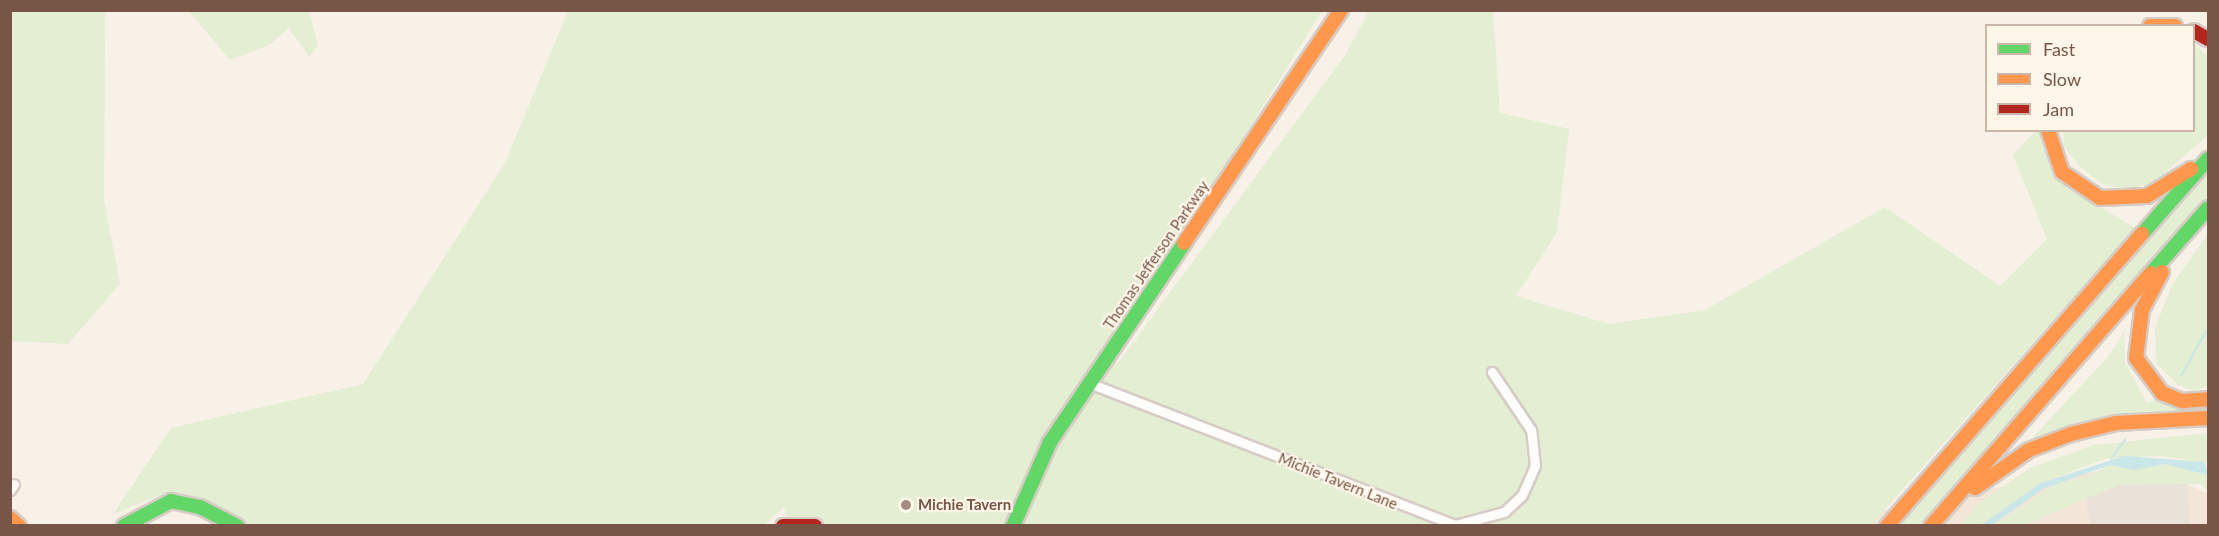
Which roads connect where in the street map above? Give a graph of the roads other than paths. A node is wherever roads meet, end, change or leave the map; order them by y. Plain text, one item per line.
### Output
1 (1341, 10) edge
2 (2048, 132) edge
3 (2208, 158) edge
4 (2208, 208) edge
5 (2197, 221) junction
6 (1492, 372) dead end
7 (1089, 382) junction
8 (2208, 399) edge
9 (2208, 418) edge
10 (10, 518) edge
11 (19, 525) edge
12 (124, 525) edge
13 (237, 525) edge
14 (783, 525) edge
15 (815, 525) edge
16 (1013, 525) edge
17 (1887, 525) edge
18 (1931, 525) edge
19 (1939, 525) edge

1 - 7 main road, Thomas Jefferson Parkway
2 - 3 main road
3 - 17 main road
4 - 5 main road
5 - 8 main road
5 - 18 main road
6 - 7 street, Michie Tavern Lane
7 - 16 main road, Thomas Jefferson Parkway
9 - 19 main road
10 - 11 main road
12 - 13 main road
14 - 15 main road

